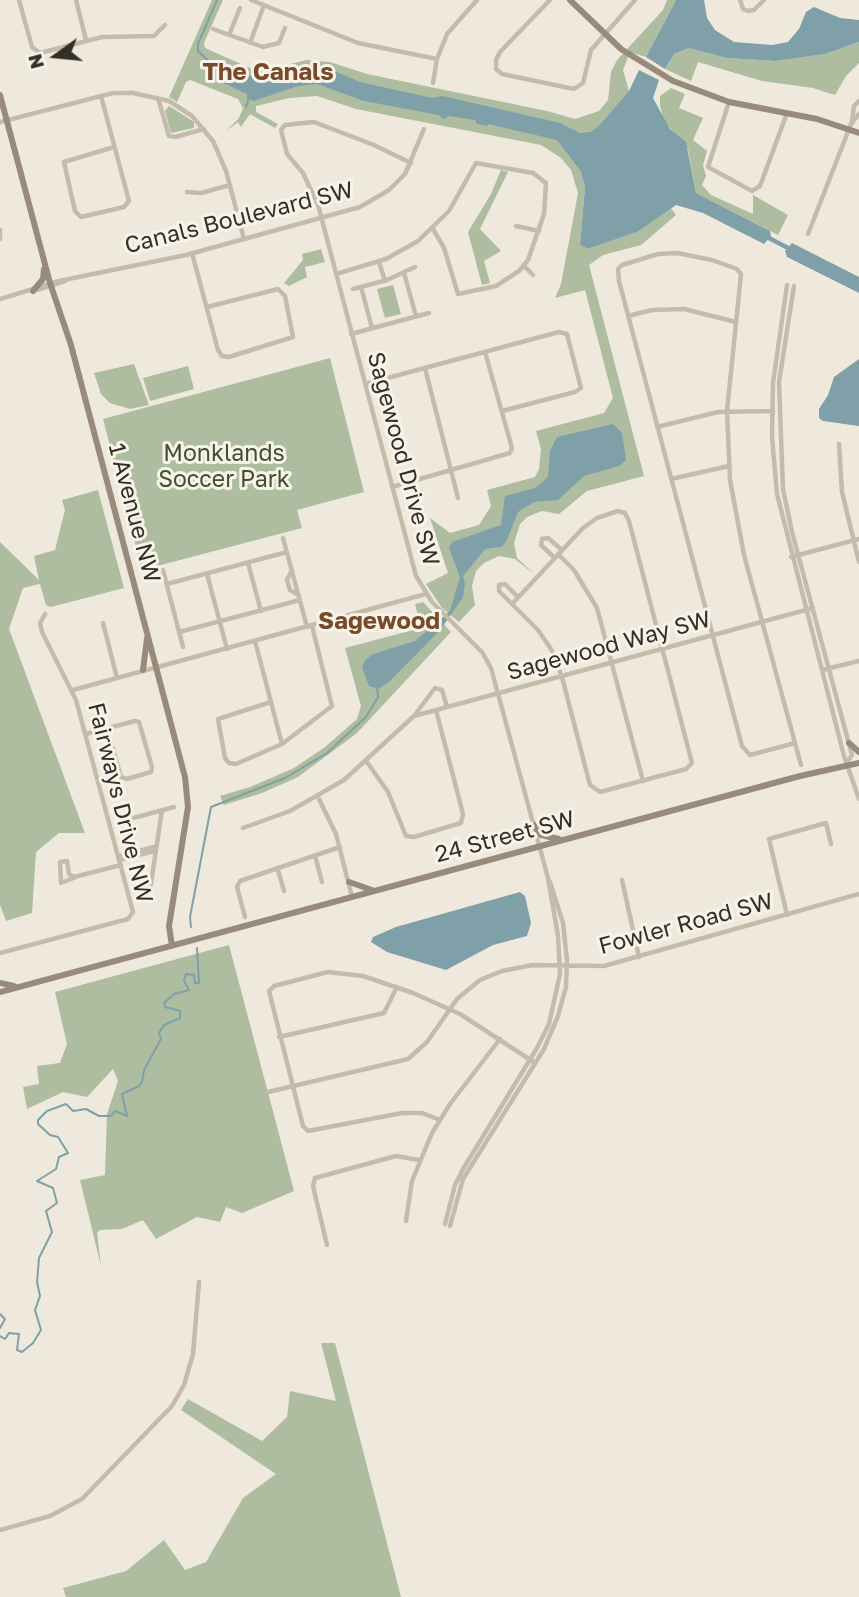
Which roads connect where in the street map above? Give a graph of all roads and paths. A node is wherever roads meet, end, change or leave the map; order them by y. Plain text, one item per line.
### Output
1 (19, 0) edge
2 (76, 0) edge
3 (251, 0) edge
4 (477, 0) edge
5 (550, 0) edge
6 (570, 0) edge
7 (635, 0) edge
8 (740, 0) edge
9 (764, 0) edge
10 (262, 3) edge
11 (240, 8) dead end
12 (165, 25) dead end
13 (285, 28) dead end
14 (213, 29) dead end
15 (603, 34) junction
16 (229, 35) junction
17 (86, 40) junction
18 (250, 43) junction
19 (437, 60) junction
20 (433, 83) dead end
21 (101, 96) junction
22 (1, 98) edge
23 (158, 98) junction
24 (859, 101) edge
25 (729, 102) junction
26 (0, 113) edge
27 (787, 113) junction
28 (859, 114) edge
29 (852, 121) junction
30 (2, 123) edge
31 (205, 128) junction
32 (424, 128) dead end
33 (849, 129) junction
34 (859, 133) edge
35 (114, 147) junction
36 (411, 163) junction
37 (230, 185) junction
38 (187, 192) dead end
39 (322, 219) junction
40 (516, 226) dead end
41 (433, 229) junction
42 (0, 230) edge
43 (539, 231) junction
44 (808, 234) dead end
45 (0, 239) edge
46 (244, 239) junction
47 (192, 253) junction
48 (379, 261) junction
49 (45, 264) junction
50 (524, 266) junction
51 (415, 267) dead end
52 (404, 273) junction
53 (336, 274) junction
54 (533, 275) dead end
55 (385, 281) junction
56 (787, 285) dead end
57 (51, 286) junction
58 (794, 286) dead end
59 (361, 287) junction
60 (353, 289) dead end
61 (33, 290) junction
62 (0, 299) edge
63 (207, 307) junction
64 (429, 313) dead end
65 (416, 316) junction
66 (628, 316) junction
67 (736, 322) junction
68 (372, 328) junction
69 (351, 334) junction
70 (485, 352) junction
71 (425, 368) junction
72 (365, 384) junction
73 (502, 411) junction
74 (727, 411) junction
75 (772, 411) junction
76 (779, 411) junction
77 (657, 427) junction
78 (839, 444) dead end
79 (729, 466) junction
80 (452, 471) junction
81 (671, 479) junction
82 (392, 487) junction
83 (458, 498) dead end
84 (283, 538) dead end
85 (856, 539) edge
86 (287, 552) junction
87 (558, 554) junction
88 (798, 555) junction
89 (791, 557) junction
90 (859, 562) edge
91 (248, 563) junction
92 (163, 570) dead end
93 (207, 574) junction
94 (167, 584) junction
95 (426, 594) junction
96 (299, 597) junction
97 (518, 597) junction
98 (512, 604) junction
99 (813, 608) junction
100 (806, 610) junction
101 (261, 611) junction
102 (45, 614) dead end
103 (219, 622) junction
104 (762, 622) junction
105 (103, 624) dead end
106 (310, 627) junction
107 (180, 632) junction
108 (147, 633) junction
109 (713, 635) junction
110 (255, 641) junction
111 (183, 647) dead end
112 (227, 649) junction
113 (662, 649) junction
114 (859, 661) edge
115 (612, 663) junction
116 (156, 666) junction
117 (830, 668) junction
118 (143, 670) junction
119 (822, 670) junction
120 (562, 677) junction
121 (117, 678) junction
122 (73, 690) junction
123 (498, 694) junction
124 (271, 702) junction
125 (447, 707) junction
126 (436, 710) junction
127 (414, 716) junction
128 (107, 729) junction
129 (86, 734) junction
130 (795, 743) junction
131 (849, 743) junction
132 (282, 744) junction
133 (859, 752) edge
134 (859, 761) edge
135 (367, 762) junction
136 (848, 762) junction
137 (801, 765) dead end
138 (643, 781) junction
139 (318, 797) junction
140 (859, 799) edge
141 (174, 807) dead end
142 (162, 810) junction
143 (122, 821) dead end
144 (534, 825) junction
145 (243, 828) dead end
146 (565, 839) junction
147 (831, 844) dead end
148 (539, 846) junction
149 (340, 847) junction
150 (154, 849) junction
151 (315, 856) junction
152 (120, 860) junction
153 (278, 870) junction
154 (76, 877) junction
155 (622, 880) dead end
156 (322, 882) dead end
157 (349, 882) junction
158 (150, 890) dead end
159 (284, 891) dead end
160 (374, 891) junction
161 (859, 894) edge
162 (352, 897) junction
163 (787, 915) junction
164 (245, 917) dead end
165 (172, 946) junction
166 (0, 953) edge
167 (639, 957) junction
168 (564, 965) junction
169 (0, 983) edge
170 (19, 987) junction
171 (397, 987) junction
172 (0, 992) edge
173 (448, 1008) junction
174 (279, 1037) junction
175 (500, 1039) junction
176 (533, 1061) junction
177 (292, 1086) junction
178 (268, 1092) dead end
179 (440, 1120) junction
180 (419, 1160) junction
181 (406, 1221) dead end
182 (447, 1225) dead end
183 (327, 1245) dead end
184 (199, 1282) dead end
185 (0, 1530) edge

1 - 17 street
2 - 17 street
3 - 10 street
4 - 19 street
5 - 15 street
6 - 15 street
7 - 15 street
8 - 9 street
10 - 18 street
10 - 19 street
11 - 16 street
12 - 17 street
13 - 18 street
14 - 16 street
15 - 25 street
16 - 18 street
19 - 20 street
21 - 23 street
21 - 30 street
21 - 35 street
22 - 26 street
22 - 30 street, 1 Avenue NW
23 - 31 street
23 - 31 street
24 - 29 street
25 - 27 street
25 - 27 street
27 - 33 street
28 - 29 street
29 - 33 street
30 - 49 street, 1 Avenue NW
31 - 37 street
32 - 36 street, Canals Boulevard SW
33 - 34 street
33 - 44 street
35 - 35 street
36 - 39 street, Canals Boulevard SW
36 - 39 street, Sagewood Drive SW
37 - 38 street
37 - 46 street
39 - 46 street, Canals Boulevard SW
39 - 53 street, Sagewood Drive SW
40 - 43 street
41 - 43 street
41 - 48 street
41 - 50 street
42 - 45 street
43 - 50 street
46 - 47 street, Canals Boulevard SW
47 - 57 street, Canals Boulevard SW
47 - 63 street
48 - 53 street
48 - 55 street
49 - 57 street, 1 Avenue NW
49 - 61 street
50 - 54 street
51 - 52 street
52 - 55 street
52 - 65 street
53 - 69 street, Sagewood Drive SW
55 - 59 street
56 - 75 street
57 - 61 street
57 - 108 street, 1 Avenue NW
58 - 76 street
59 - 60 street
59 - 68 street
61 - 62 street
63 - 63 street
64 - 65 street
65 - 68 street
66 - 67 street
66 - 67 street
66 - 77 street
67 - 74 street
68 - 69 street
69 - 72 street, Sagewood Drive SW
70 - 71 street
70 - 73 street
70 - 73 street
71 - 72 street
71 - 80 street
72 - 82 street, Sagewood Drive SW
73 - 80 street
74 - 75 street
74 - 77 street
74 - 79 street
75 - 76 street
75 - 89 street
76 - 88 street
77 - 81 street
78 - 85 street
79 - 81 street
79 - 104 street
80 - 82 street
80 - 83 street
81 - 109 street
82 - 95 street, Sagewood Drive SW
84 - 86 street
85 - 88 street
85 - 90 street
86 - 91 street
86 - 96 street
87 - 97 street
87 - 113 street
87 - 115 street
88 - 89 street
88 - 99 street
89 - 100 street
91 - 93 street
91 - 101 street
92 - 94 street
93 - 94 street
93 - 103 street
94 - 107 street
95 - 106 street, Fairways Drive NW
95 - 123 street, Sagewood Drive SW
96 - 101 street
96 - 106 street
97 - 98 street
97 - 98 street
98 - 120 street
99 - 100 street, Sagewood Way SW
99 - 117 street
100 - 104 street, Sagewood Way SW
100 - 119 street
101 - 103 street
102 - 122 street
103 - 107 street
103 - 112 street
104 - 109 street, Sagewood Way SW
104 - 130 street
105 - 121 street
106 - 110 street, Fairways Drive NW
106 - 132 street
107 - 111 street
108 - 116 street, 1 Avenue NW
108 - 118 street
109 - 113 street, Sagewood Way SW
109 - 130 street
110 - 112 street, Fairways Drive NW
110 - 124 street
112 - 116 street, Fairways Drive NW
113 - 115 street, Sagewood Way SW
113 - 138 street
114 - 117 street
115 - 120 street, Sagewood Way SW
115 - 138 street
116 - 118 street, Fairways Drive NW
116 - 165 street, 1 Avenue NW
117 - 119 street
117 - 131 street
118 - 121 street, Fairways Drive NW
119 - 136 street
120 - 123 street, Sagewood Way SW
120 - 138 street
121 - 122 street, Fairways Drive NW
122 - 129 street, Fairways Drive NW
123 - 125 street, Sagewood Way SW
123 - 144 street, Sagewood Drive SW
124 - 132 street
124 - 132 street
125 - 126 street, Sagewood Way SW
125 - 127 street
126 - 127 street, Sagewood Way SW
126 - 135 street
127 - 135 street
128 - 128 street
128 - 129 street
129 - 152 street, Fairways Drive NW
130 - 137 street
131 - 133 street
131 - 136 street
134 - 136 street, 24 Street SW
135 - 139 street
136 - 140 street
136 - 146 street, 24 Street SW
139 - 145 street
139 - 149 street
141 - 142 street
142 - 143 street
142 - 150 street
144 - 146 street
144 - 148 street, Sagewood Drive SW
146 - 148 street, 24 Street SW
147 - 163 street
148 - 160 street, 24 Street SW
148 - 168 street, Sagewood Drive SW
149 - 151 street
149 - 157 street
150 - 152 street
150 - 158 street
151 - 153 street
151 - 156 street
152 - 154 street
152 - 166 street, Fairways Drive NW
153 - 159 street
153 - 164 street
154 - 154 street
155 - 167 street
157 - 160 street
157 - 162 street
160 - 162 street, 24 Street SW
161 - 163 street, Fowler Road SW
162 - 165 street, 24 Street SW
163 - 167 street, Fowler Road SW
165 - 170 street, 24 Street SW
167 - 168 street, Fowler Road SW
168 - 173 street, Fowler Road SW
168 - 176 street, Sagewood Drive SW
169 - 170 street
170 - 172 street, 24 Street SW
171 - 173 street
171 - 174 street
171 - 174 street
173 - 175 street
173 - 177 street, Fowler Road SW
174 - 177 street
175 - 176 street
175 - 179 street
176 - 182 street, Sagewood Drive SW
177 - 178 street, Fowler Road SW
177 - 179 street
179 - 180 street
180 - 181 street
180 - 183 street
184 - 185 street

